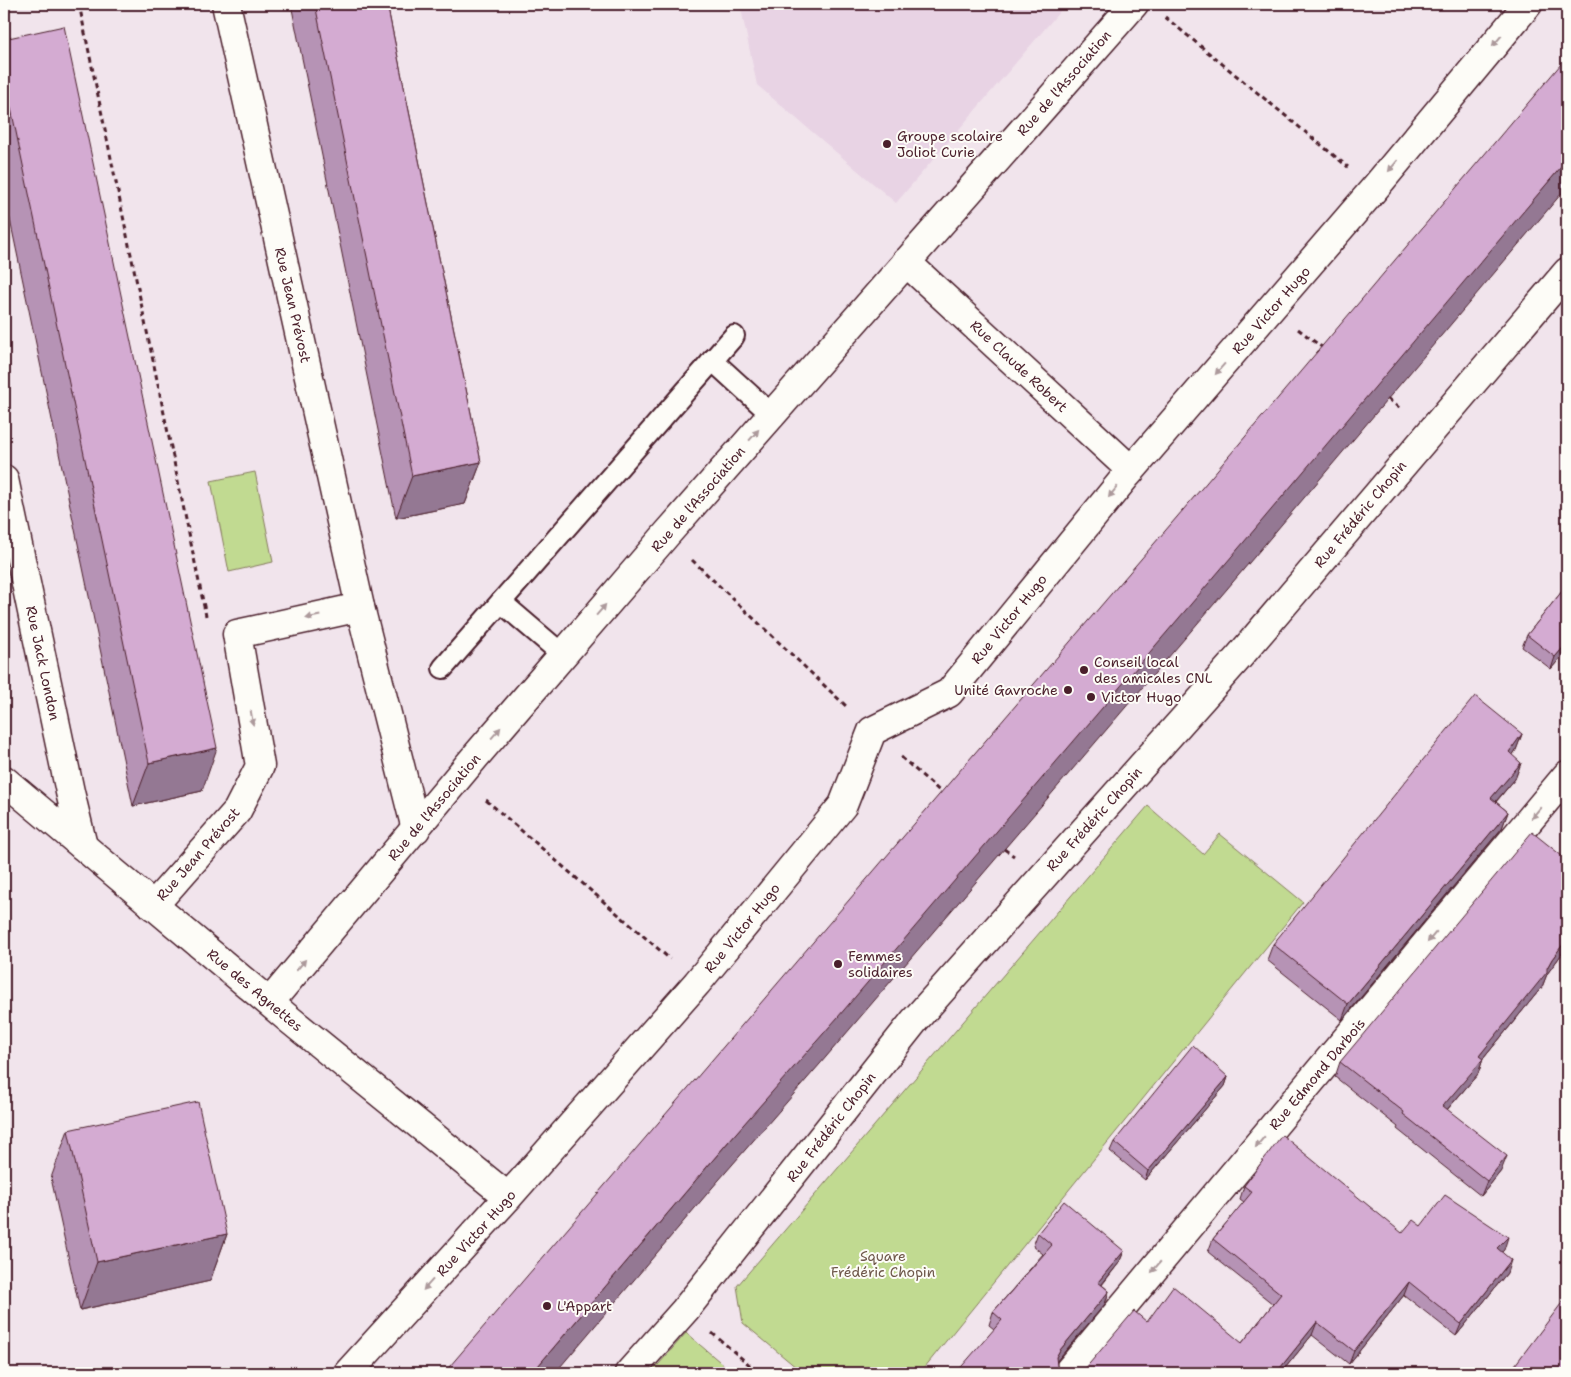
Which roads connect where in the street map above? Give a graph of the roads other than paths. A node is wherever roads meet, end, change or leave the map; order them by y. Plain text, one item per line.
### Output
1 (226, 4) edge
2 (1134, 4) edge
3 (1528, 4) edge
4 (906, 262) junction
5 (1567, 272) edge
6 (734, 336) dead end
7 (712, 360) junction
8 (772, 415) junction
9 (1131, 470) junction
10 (4, 479) edge
11 (501, 602) junction
12 (360, 607) junction
13 (563, 655) junction
14 (443, 668) dead end
15 (1567, 775) edge
16 (4, 780) edge
17 (416, 829) junction
18 (83, 846) junction
19 (153, 906) junction
20 (270, 1002) junction
21 (508, 1197) junction
22 (348, 1373) edge
23 (629, 1373) edge
24 (1066, 1373) edge

1 - 12 street, Rue Jean Prévost
2 - 4 street, Rue de l'Association
3 -> 9 street, Rue Victor Hugo
4 - 8 street, Rue de l'Association
4 - 9 street, Rue Claude Robert
5 - 23 street, Rue Frédéric Chopin
6 - 7 lane
7 - 8 lane
7 - 11 lane
13 -> 8 street, Rue de l'Association
9 -> 21 street, Rue Victor Hugo
10 - 18 street, Rue Jack London
11 - 13 lane
11 - 14 lane
12 - 17 street, Rue Jean Prévost
12 -> 19 street, Rue Jean Prévost
17 -> 13 street, Rue de l'Association
15 -> 24 street, Rue Edmond Darbois
16 - 18 street, Rue des Agnettes
20 -> 17 street, Rue de l'Association
18 - 19 street, Rue des Agnettes
19 - 20 street, Rue des Agnettes
20 - 21 street, Rue des Agnettes
21 -> 22 street, Rue Victor Hugo

